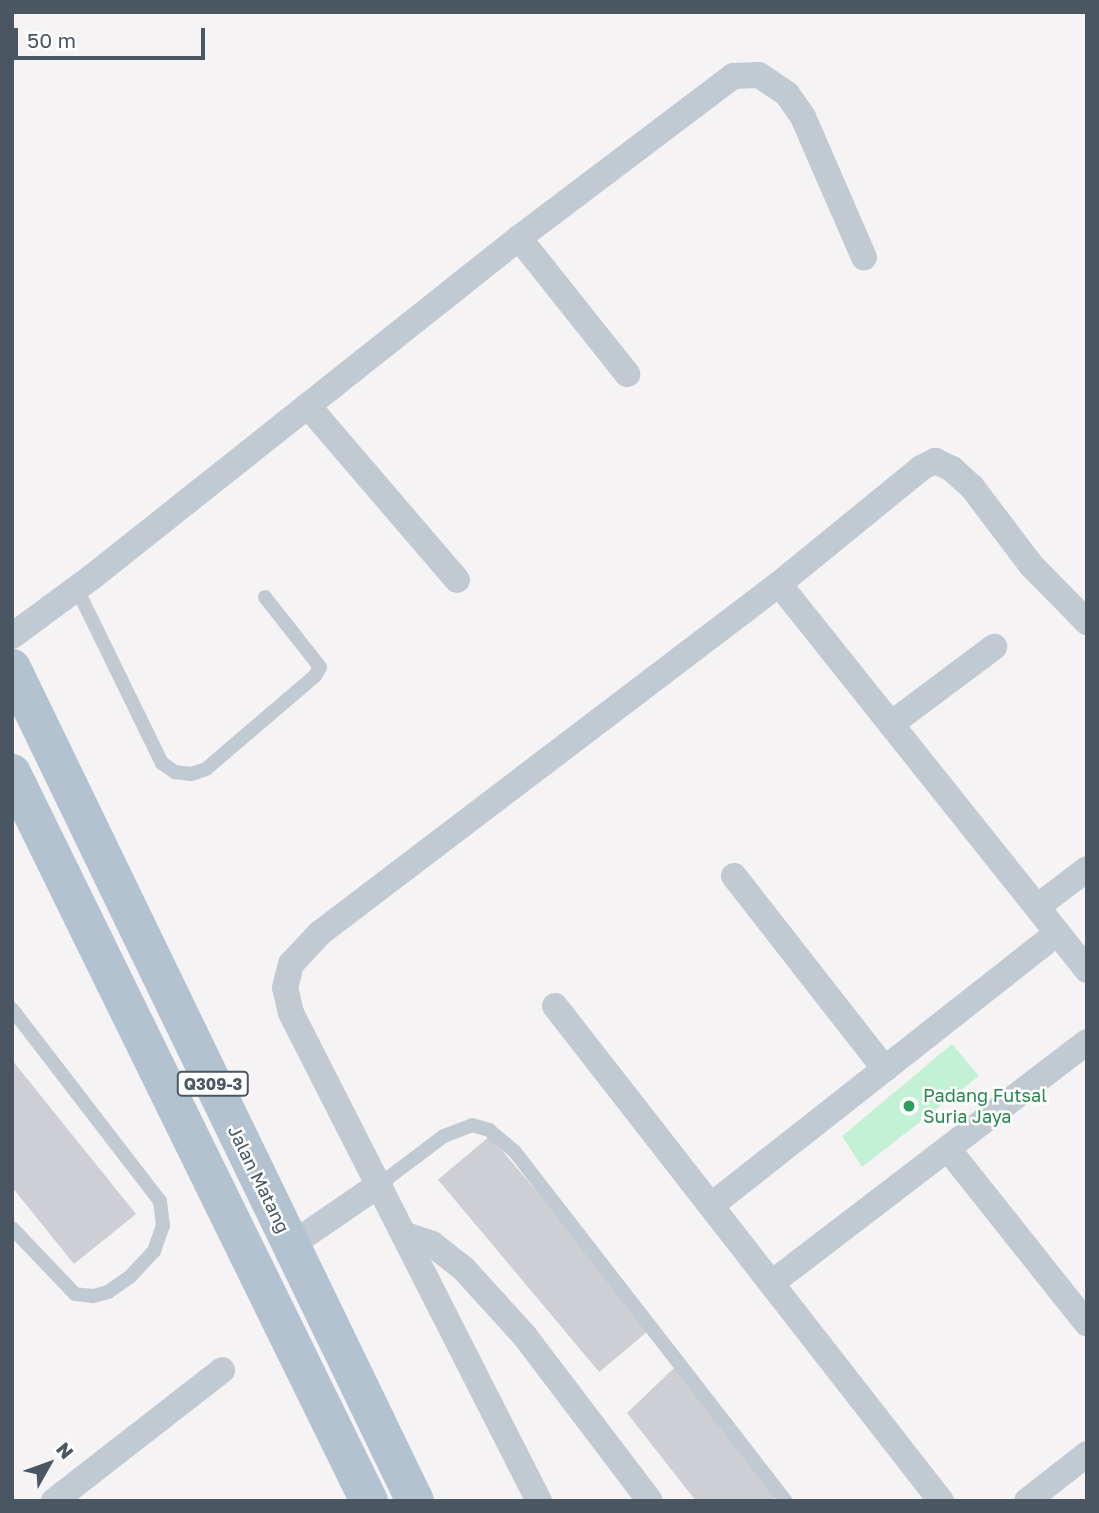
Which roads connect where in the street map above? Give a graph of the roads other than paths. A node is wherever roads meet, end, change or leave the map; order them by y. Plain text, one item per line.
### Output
1 (519, 238) junction
2 (864, 257) dead end
3 (627, 374) dead end
4 (308, 406) junction
5 (457, 580) dead end
6 (779, 584) junction
7 (78, 589) junction
8 (265, 597) dead end
9 (1081, 608) edge
10 (12, 636) edge
11 (995, 647) dead end
12 (12, 668) edge
13 (891, 724) junction
14 (12, 774) edge
15 (1087, 869) edge
16 (734, 876) dead end
17 (1037, 907) junction
18 (1058, 933) junction
19 (1087, 970) edge
20 (555, 1006) dead end
21 (12, 1009) edge
22 (1087, 1042) edge
23 (885, 1069) junction
24 (948, 1149) junction
25 (380, 1184) junction
26 (713, 1204) junction
27 (12, 1228) edge
28 (406, 1235) junction
29 (291, 1245) junction
30 (773, 1282) junction
31 (1087, 1324) edge
32 (222, 1370) dead end
33 (1087, 1454) edge
34 (54, 1501) edge
35 (369, 1501) edge
36 (415, 1501) edge
37 (539, 1501) edge
38 (650, 1501) edge
39 (786, 1501) edge
40 (941, 1501) edge
41 (1027, 1501) edge

1 - 2 street
1 - 3 street
1 - 4 street
4 - 5 street
4 - 7 street
6 - 9 street
6 - 13 street
6 - 25 street
7 - 8 lane
7 - 10 street
11 - 13 street
12 - 29 main road, Jalan Matang / Q309-3
13 - 17 street
14 - 35 main road
15 - 17 street
16 - 23 street
17 - 18 street
18 - 19 street
18 - 23 street
20 - 26 street
21 - 27 lane
22 - 24 street
23 - 26 street
24 - 30 street
24 - 31 street
25 - 28 street
25 - 29 street
25 - 39 lane
26 - 30 street
28 - 37 street
28 - 38 street
29 - 36 main road, Jalan Matang / Q309-3
30 - 40 street
32 - 34 street
33 - 41 street

